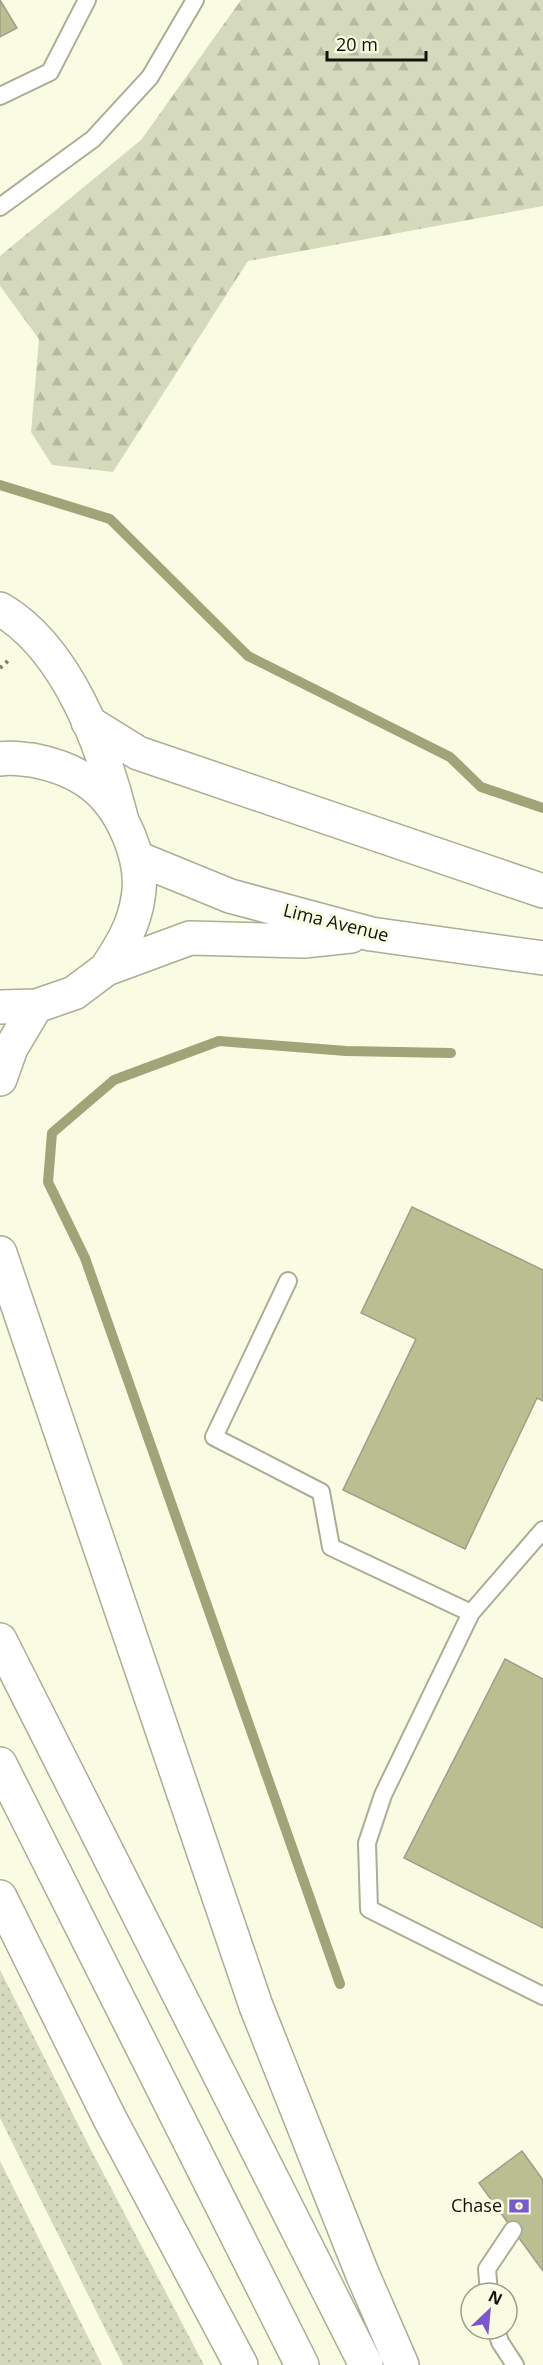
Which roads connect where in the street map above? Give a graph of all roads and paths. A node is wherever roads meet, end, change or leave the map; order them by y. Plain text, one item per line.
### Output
1 (87, 0) edge
2 (195, 0) edge
3 (0, 96) edge
4 (0, 207) edge
5 (0, 609) edge
6 (88, 722) junction
7 (0, 759) edge
8 (121, 817) junction
9 (137, 858) junction
10 (543, 891) edge
11 (371, 934) junction
12 (543, 958) edge
13 (106, 969) junction
14 (36, 1006) junction
15 (0, 1007) edge
16 (0, 1079) edge
17 (0, 1253) edge
18 (288, 1281) dead end
19 (543, 1530) edge
20 (471, 1613) junction
21 (0, 1640) edge
22 (0, 1764) edge
23 (0, 1897) edge
24 (543, 1996) edge
25 (513, 2230) dead end
26 (488, 2281) edge
27 (500, 2341) edge
28 (241, 2365) edge
29 (302, 2365) edge
30 (366, 2365) edge
31 (402, 2365) edge
32 (515, 2365) edge

1 - 3 lane
2 - 4 lane
5 - 6 main road
6 - 8 main road
6 - 10 main road
7 - 8 main road
8 - 9 main road
9 - 11 main road, Lima Avenue
9 - 13 main road
11 - 12 main road, Lima Avenue
11 - 13 main road
13 - 14 main road
14 - 15 main road
14 - 16 main road
17 - 31 main road
18 - 20 lane
19 - 20 lane
20 - 24 lane
21 - 30 main road
22 - 29 main road
23 - 28 main road
25 - 26 lane
27 - 32 lane

